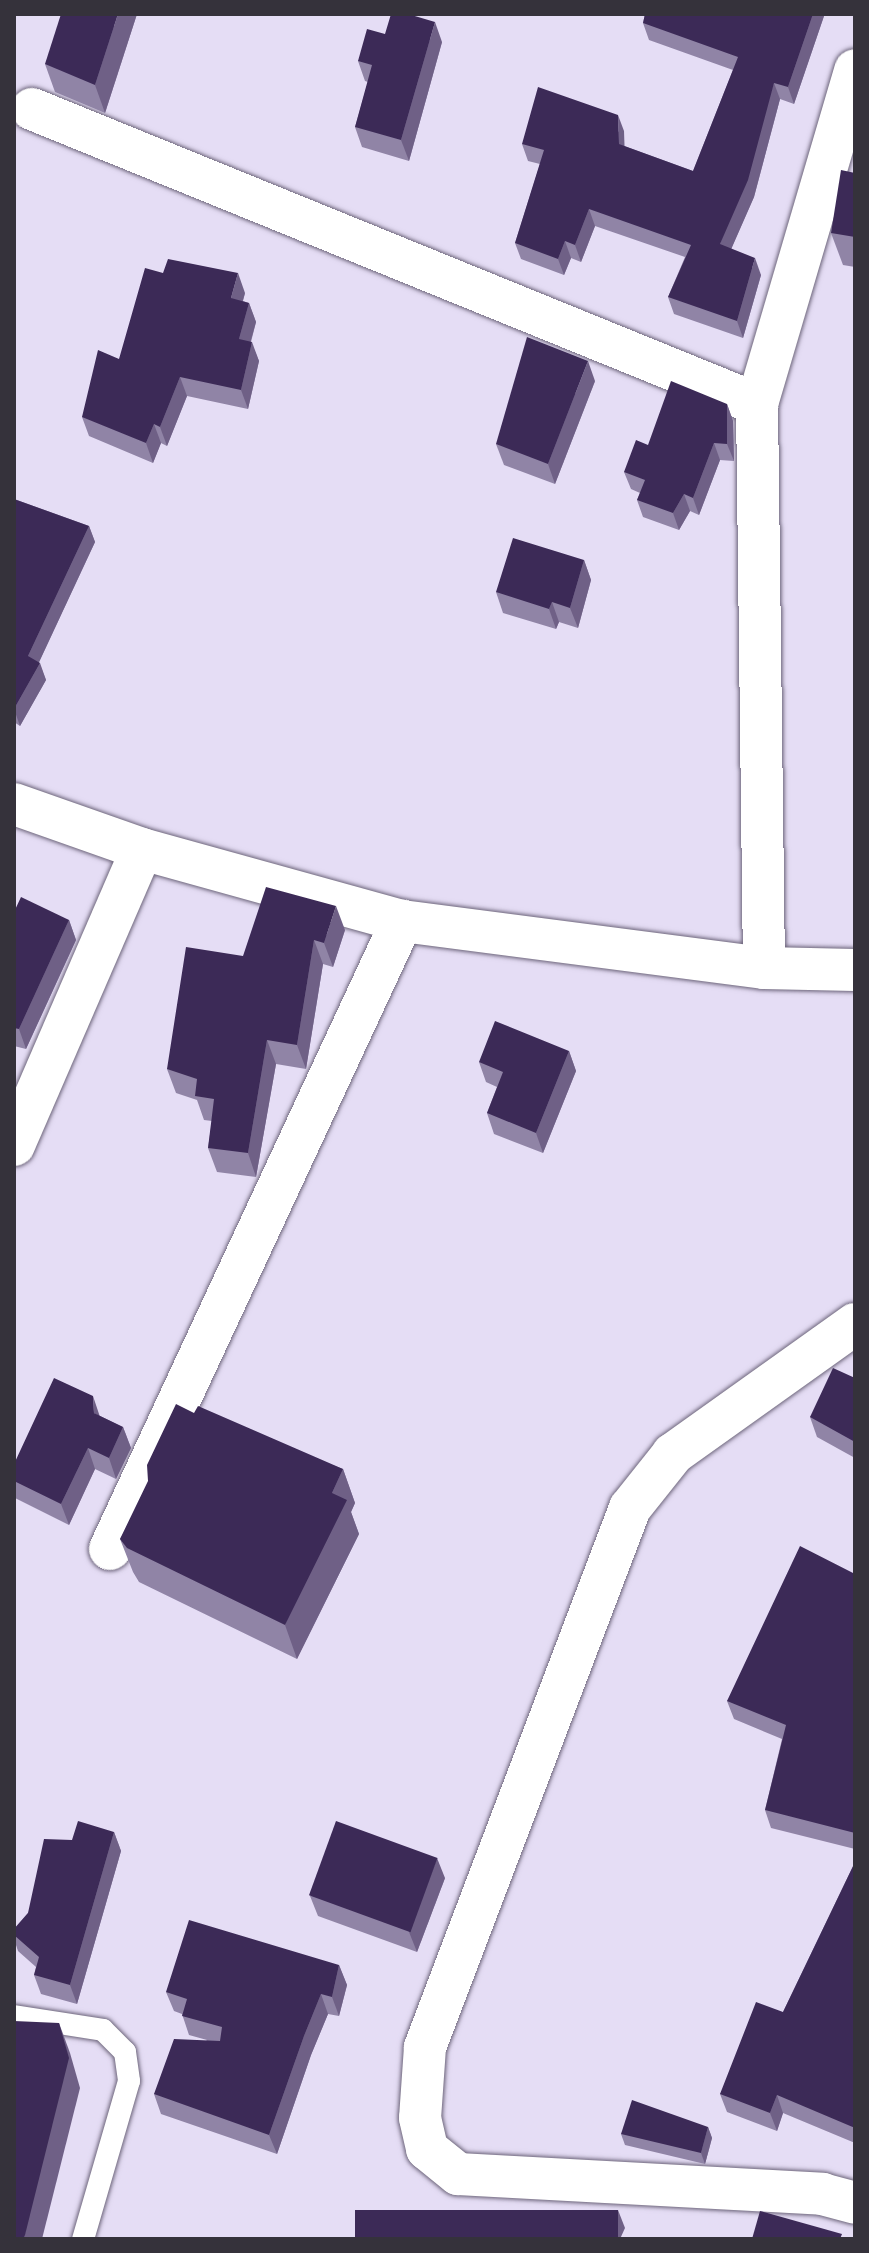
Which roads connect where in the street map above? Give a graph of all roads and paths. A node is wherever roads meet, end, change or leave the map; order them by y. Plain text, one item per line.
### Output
1 (855, 70) edge
2 (32, 109) dead end
3 (757, 404) junction
4 (14, 804) edge
5 (142, 849) junction
6 (402, 921) junction
7 (764, 968) junction
8 (855, 970) edge
9 (14, 1145) edge
10 (855, 1324) edge
11 (110, 1549) dead end
12 (14, 2016) edge
13 (855, 2203) edge
14 (83, 2239) edge

1 - 3 street
2 - 3 street
3 - 7 street
4 - 5 street
5 - 6 street
5 - 9 street
6 - 7 street
6 - 11 street
7 - 8 street
10 - 13 street
12 - 14 lane

